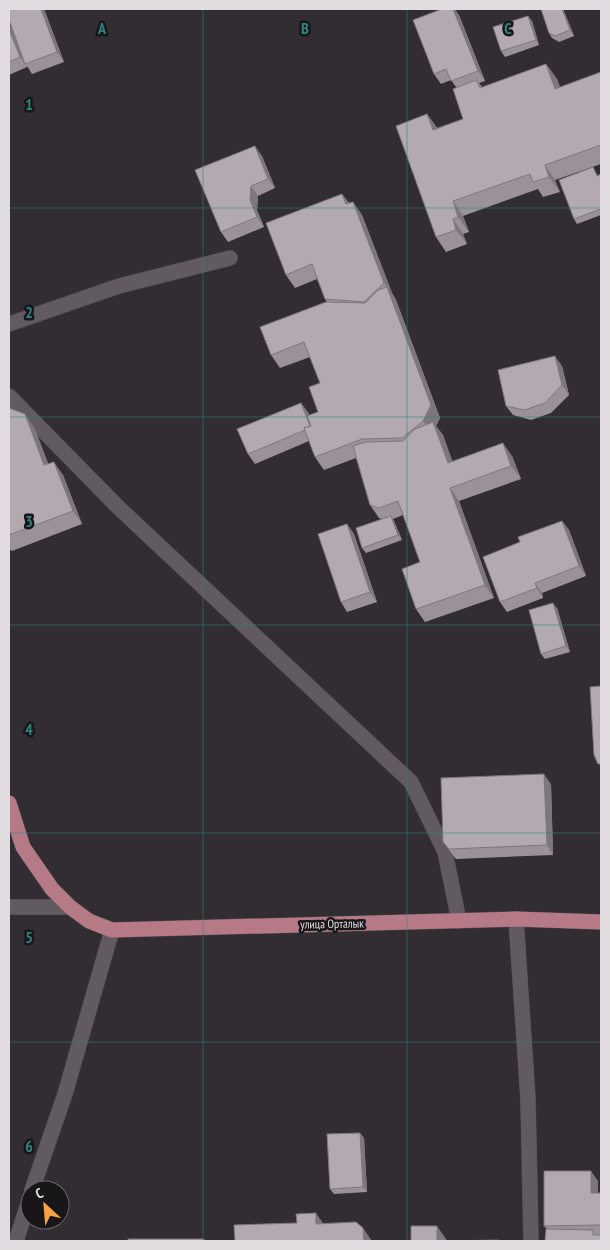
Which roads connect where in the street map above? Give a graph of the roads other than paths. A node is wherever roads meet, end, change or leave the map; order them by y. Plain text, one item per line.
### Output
1 (230, 258) dead end
2 (9, 324) edge
3 (9, 396) edge
4 (9, 803) edge
5 (9, 907) edge
6 (70, 907) junction
7 (516, 919) junction
8 (459, 921) junction
9 (601, 922) edge
10 (112, 930) junction
11 (35, 1180) edge
12 (20, 1229) edge
13 (16, 1241) edge
14 (531, 1241) edge

1 - 2 street
3 - 8 street
4 - 6 main road, улица Орталык
5 - 6 street
6 - 10 main road, улица Орталык
7 - 8 main road, улица Орталык
7 - 9 main road, улица Орталык
7 - 14 street
8 - 10 main road, улица Орталык
10 - 11 street
12 - 13 street

